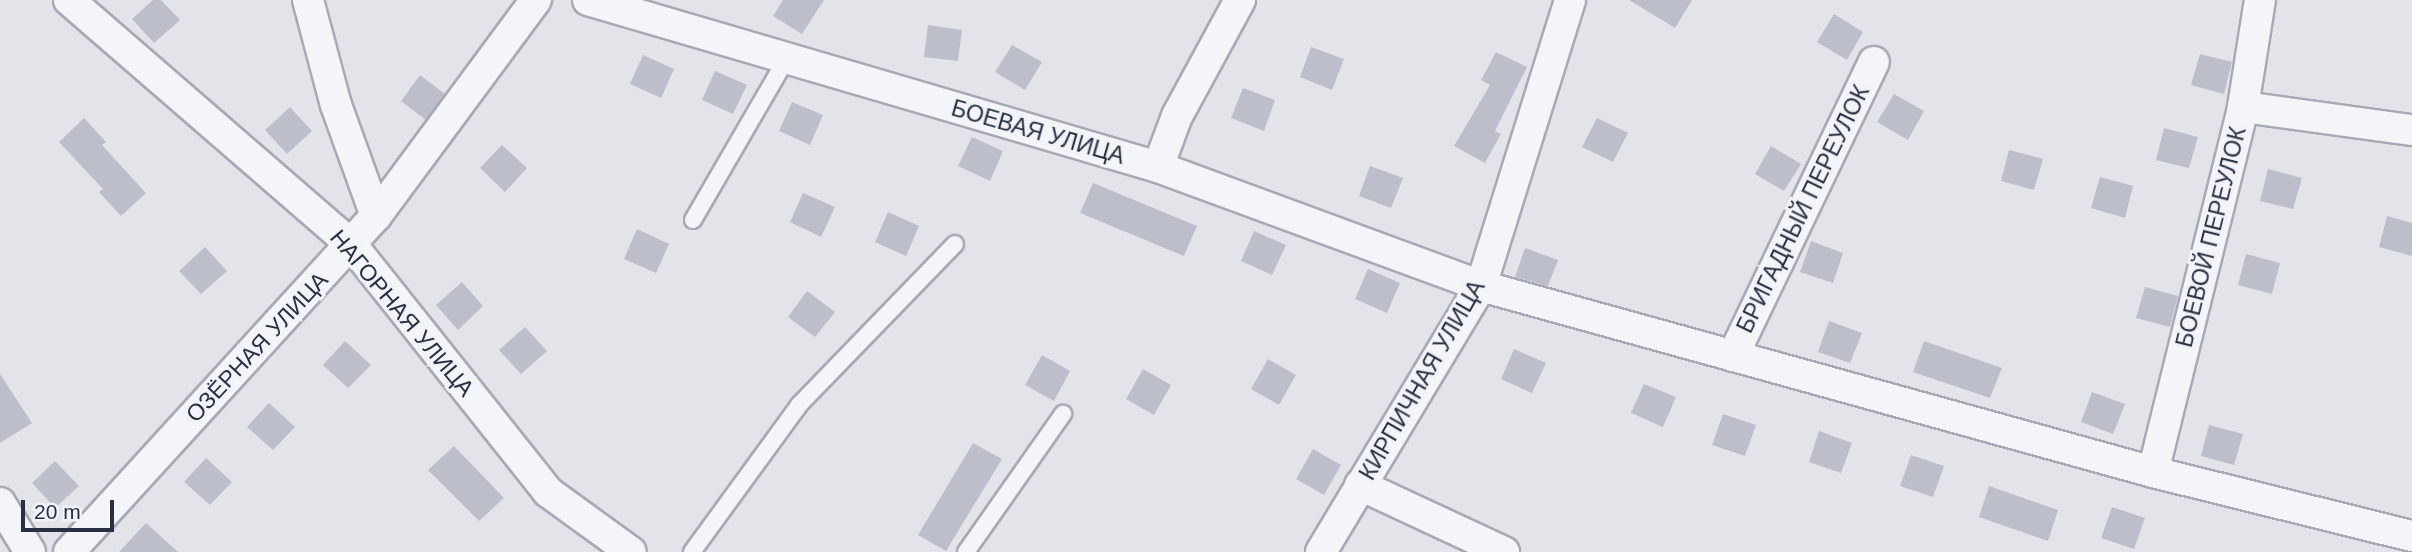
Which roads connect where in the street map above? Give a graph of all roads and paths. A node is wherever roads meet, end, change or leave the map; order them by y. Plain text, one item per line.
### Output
1 (69, 0) edge
2 (308, 0) edge
3 (536, 0) edge
4 (589, 0) edge
5 (1240, 0) edge
6 (1570, 0) edge
7 (2260, 0) edge
8 (787, 58) junction
9 (1874, 62) dead end
10 (2243, 107) junction
11 (2412, 130) edge
12 (1158, 167) junction
13 (376, 216) junction
14 (692, 220) dead end
15 (351, 244) junction
16 (955, 244) dead end
17 (1481, 286) junction
18 (1733, 356) junction
19 (1063, 414) dead end
20 (2153, 472) junction
21 (1360, 485) junction
22 (0, 503) edge
23 (2412, 536) edge
24 (30, 552) edge
25 (69, 552) edge
26 (631, 552) edge
27 (692, 552) edge
28 (966, 552) edge
29 (1321, 552) edge
30 (1504, 552) edge

1 - 15 street, НАГОРНАЯ УЛИЦА
2 - 13 street
3 - 13 street, ОЗЁРНАЯ УЛИЦА
4 - 8 street, БОЕВАЯ УЛИЦА
5 - 12 street
6 - 17 street, КИРПИЧНАЯ УЛИЦА
7 - 10 street, БОЕВОЙ ПЕРЕУЛОК
8 - 12 street, БОЕВАЯ УЛИЦА
8 - 14 lane
9 - 18 street, БРИГАДНЫЙ ПЕРЕУЛОК
10 - 11 street
10 - 20 street, БОЕВОЙ ПЕРЕУЛОК
12 - 17 street, БОЕВАЯ УЛИЦА
13 - 15 street, ОЗЁРНАЯ УЛИЦА
15 - 25 street, ОЗЁРНАЯ УЛИЦА
15 - 26 street, НАГОРНАЯ УЛИЦА
16 - 27 lane
17 - 18 street, БОЕВАЯ УЛИЦА
17 - 21 street, КИРПИЧНАЯ УЛИЦА
18 - 20 street, БОЕВАЯ УЛИЦА
19 - 28 lane
20 - 23 street, БОЕВАЯ УЛИЦА
21 - 29 street, КИРПИЧНАЯ УЛИЦА
21 - 30 street
22 - 24 street

